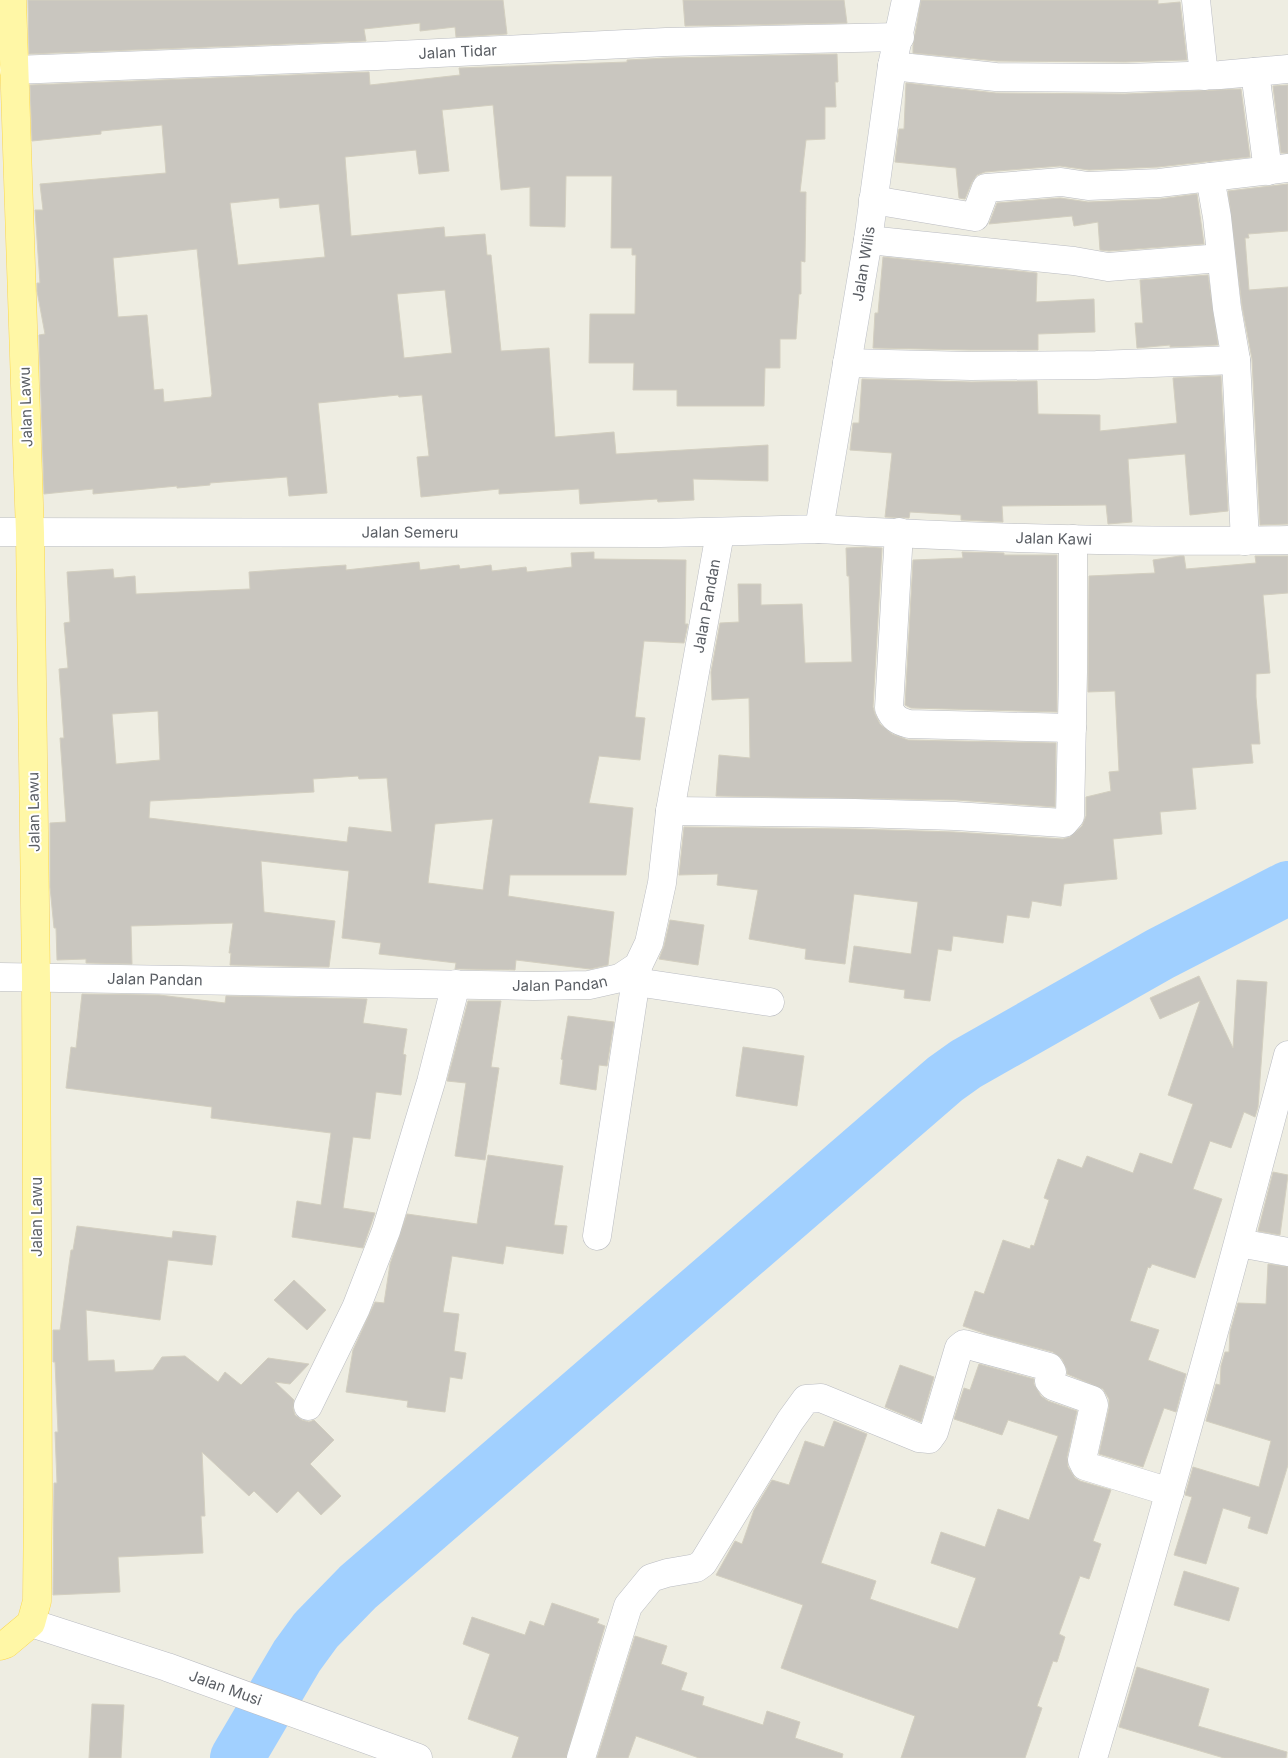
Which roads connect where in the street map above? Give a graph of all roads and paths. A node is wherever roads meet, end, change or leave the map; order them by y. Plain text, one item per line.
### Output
1 (12, 0) edge
2 (906, 0) edge
3 (1196, 0) edge
4 (900, 37) junction
5 (892, 66) junction
6 (1288, 69) edge
7 (1255, 72) junction
8 (1204, 76) junction
9 (10, 81) edge
10 (1278, 169) edge
11 (1210, 177) junction
12 (873, 200) junction
13 (868, 240) junction
14 (1221, 258) junction
15 (1236, 360) junction
16 (847, 363) junction
17 (819, 529) junction
18 (0, 532) edge
19 (899, 532) junction
20 (30, 533) junction
21 (720, 533) junction
22 (1072, 539) junction
23 (1288, 540) edge
24 (1245, 541) junction
25 (1072, 728) junction
26 (670, 810) junction
27 (637, 974) junction
28 (0, 977) edge
29 (36, 978) junction
30 (456, 984) junction
31 (770, 1002) dead end
32 (1288, 1055) edge
33 (597, 1236) dead end
34 (1239, 1243) junction
35 (1288, 1252) edge
36 (308, 1406) dead end
37 (1170, 1492) junction
38 (32, 1624) junction
39 (0, 1646) edge
40 (416, 1758) edge
41 (581, 1758) edge
42 (1094, 1758) edge

1 - 9 main road, Jalan Lawu
2 - 4 street, Jalan Wilis
3 - 8 street
4 - 5 street, Jalan Wilis
4 - 9 street, Jalan Tidar
5 - 8 street
5 - 12 street, Jalan Wilis
6 - 7 street
7 - 8 street
7 - 10 street
9 - 20 main road, Jalan Lawu
10 - 11 street
11 - 12 street
11 - 14 street
12 - 13 street, Jalan Wilis
13 - 14 street
13 - 16 street, Jalan Wilis
14 - 15 street
15 - 16 street
15 - 24 street
16 - 17 street, Jalan Wilis
17 - 19 street, Jalan Kawi
17 - 21 street, Jalan Semeru
18 - 20 street, Jalan Semeru
19 - 22 street, Jalan Kawi
19 - 25 street
20 - 21 street, Jalan Semeru
20 - 29 main road, Jalan Lawu
21 - 26 street, Jalan Pandan
22 - 24 street, Jalan Kawi
22 - 25 street
23 - 24 street, Jalan Kawi
25 - 26 street
26 - 27 street, Jalan Pandan
27 - 30 street, Jalan Pandan
27 - 31 street
27 - 33 street
28 - 29 street, Jalan Pandan
29 - 30 street, Jalan Pandan
29 - 38 main road, Jalan Lawu
30 - 36 street
32 - 34 street
34 - 35 street
34 - 37 street
37 - 41 street
37 - 42 street
38 - 39 main road
38 - 40 street, Jalan Musi

